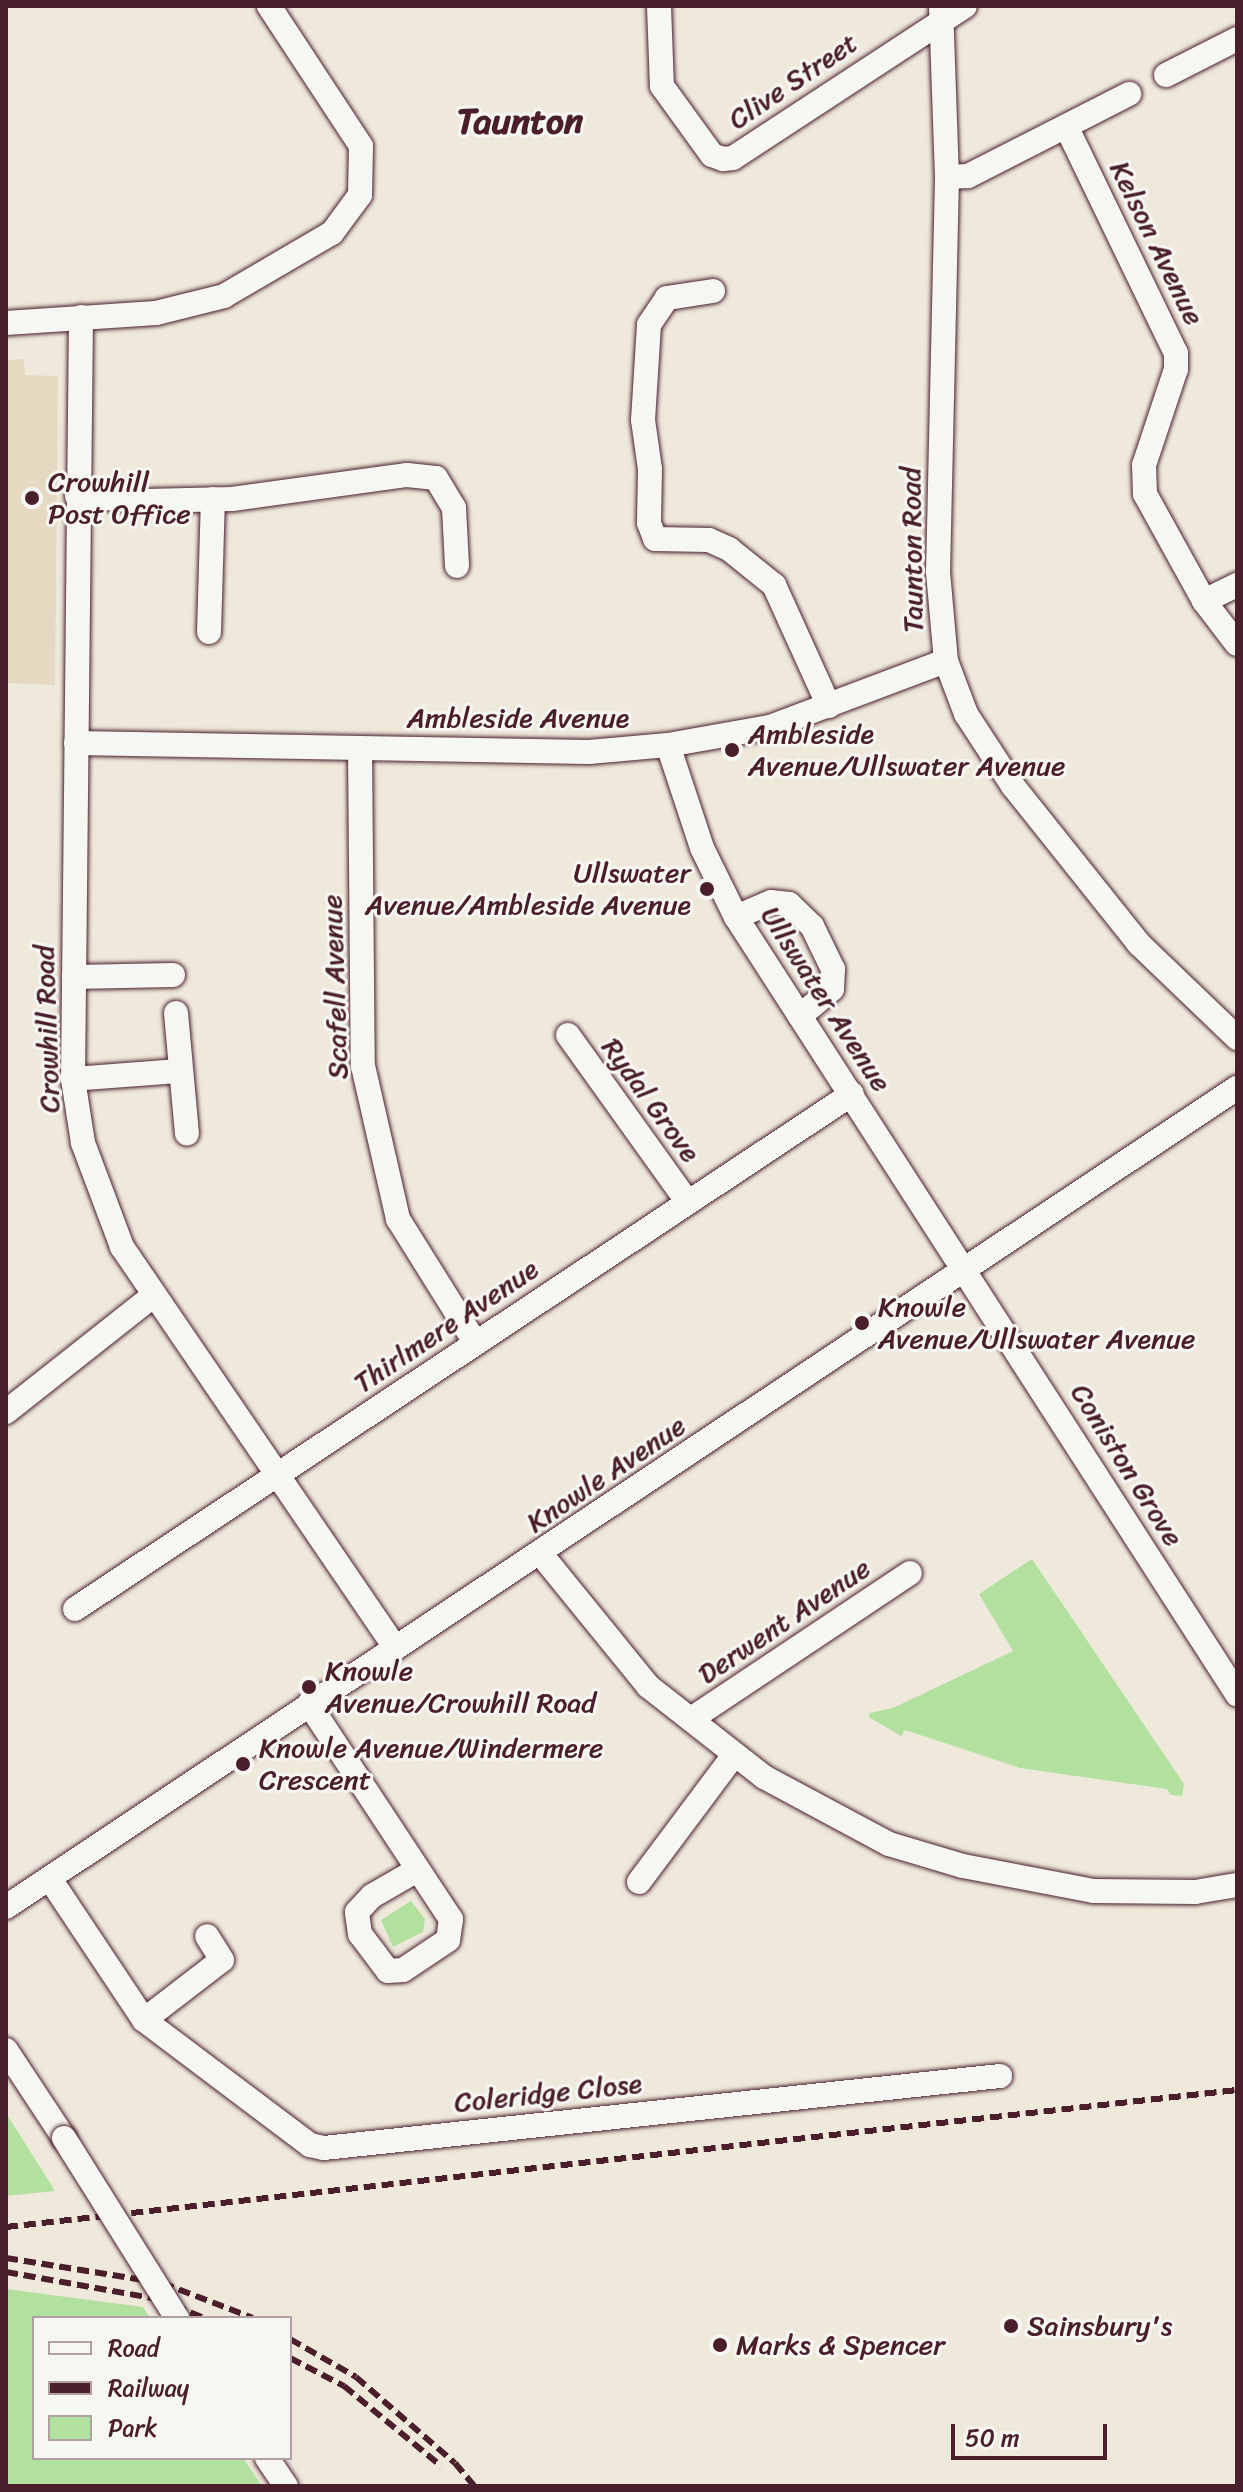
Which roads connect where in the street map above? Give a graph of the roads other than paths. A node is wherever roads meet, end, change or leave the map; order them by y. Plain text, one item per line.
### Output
1 (269, 6) edge
2 (659, 6) edge
3 (965, 6) edge
4 (941, 12) edge
5 (1237, 39) edge
6 (1166, 75) dead end
7 (1129, 94) dead end
8 (1067, 128) junction
9 (947, 177) junction
10 (713, 291) dead end
11 (81, 317) junction
12 (6, 323) edge
13 (77, 496) junction
14 (213, 499) junction
15 (457, 566) dead end
16 (1237, 585) edge
17 (1204, 601) junction
18 (209, 632) dead end
19 (1237, 644) edge
20 (946, 661) junction
21 (829, 706) junction
22 (76, 743) junction
23 (668, 745) junction
24 (360, 748) junction
25 (736, 917) junction
26 (173, 975) dead end
27 (74, 977) junction
28 (176, 1013) dead end
29 (800, 1016) junction
30 (568, 1035) dead end
31 (1237, 1038) edge
32 (180, 1071) junction
33 (73, 1079) junction
34 (1237, 1088) edge
35 (852, 1094) junction
36 (187, 1133) dead end
37 (686, 1200) junction
38 (967, 1269) junction
39 (154, 1295) junction
40 (475, 1342) junction
41 (7, 1410) edge
42 (281, 1474) junction
43 (540, 1553) junction
44 (910, 1573) dead end
45 (75, 1609) dead end
46 (395, 1647) junction
47 (1237, 1694) edge
48 (309, 1704) junction
49 (691, 1719) junction
50 (734, 1755) junction
51 (417, 1870) dead end
52 (50, 1879) junction
53 (639, 1882) dead end
54 (1237, 1885) edge
55 (6, 1907) edge
56 (207, 1936) dead end
57 (144, 2020) junction
58 (6, 2050) edge
59 (1000, 2076) dead end
60 (176, 2316) edge
61 (268, 2460) edge
62 (286, 2486) edge

1 - 11 street
2 - 4 street, Clive Street
3 - 4 street, Clive Street
4 - 9 street, Taunton Road
5 - 6 street
7 - 8 street
8 - 9 street
8 - 17 street, Kelson Avenue
9 - 20 street, Taunton Road
10 - 21 street
11 - 12 street
11 - 13 street, Crowhill Road
13 - 14 street
13 - 22 street, Crowhill Road
14 - 15 street
14 - 18 street
16 - 17 street
17 - 19 street, Kelson Avenue
20 - 21 street, Ambleside Avenue
20 - 31 street, Taunton Road
21 - 23 street, Ambleside Avenue
22 - 24 street, Ambleside Avenue
22 - 27 street, Crowhill Road
23 - 24 street, Ambleside Avenue
23 - 25 street, Ullswater Avenue
24 - 40 street, Scafell Avenue
25 - 29 street, Ullswater Avenue
25 - 29 street
26 - 27 street
27 - 33 street, Crowhill Road
28 - 32 street
29 - 35 street, Ullswater Avenue
30 - 37 street, Rydal Grove
32 - 33 street
32 - 36 street
33 - 39 street, Crowhill Road
34 - 38 street, Knowle Avenue
35 - 37 street, Thirlmere Avenue
35 - 38 street, Ullswater Avenue
37 - 40 street, Thirlmere Avenue
38 - 43 street, Knowle Avenue
38 - 47 street, Coniston Grove
39 - 41 street
39 - 42 street, Crowhill Road
40 - 42 street, Thirlmere Avenue
42 - 45 street, Thirlmere Avenue
42 - 46 street, Crowhill Road
43 - 46 street, Knowle Avenue
43 - 49 street
44 - 49 street, Derwent Avenue
46 - 48 street, Knowle Avenue
48 - 51 street
48 - 52 street, Knowle Avenue
49 - 50 street
50 - 53 street
50 - 54 street
52 - 55 street, Knowle Avenue
52 - 57 street, Coleridge Close
56 - 57 street
57 - 59 street, Coleridge Close
58 - 60 street, bridge
61 - 62 street

